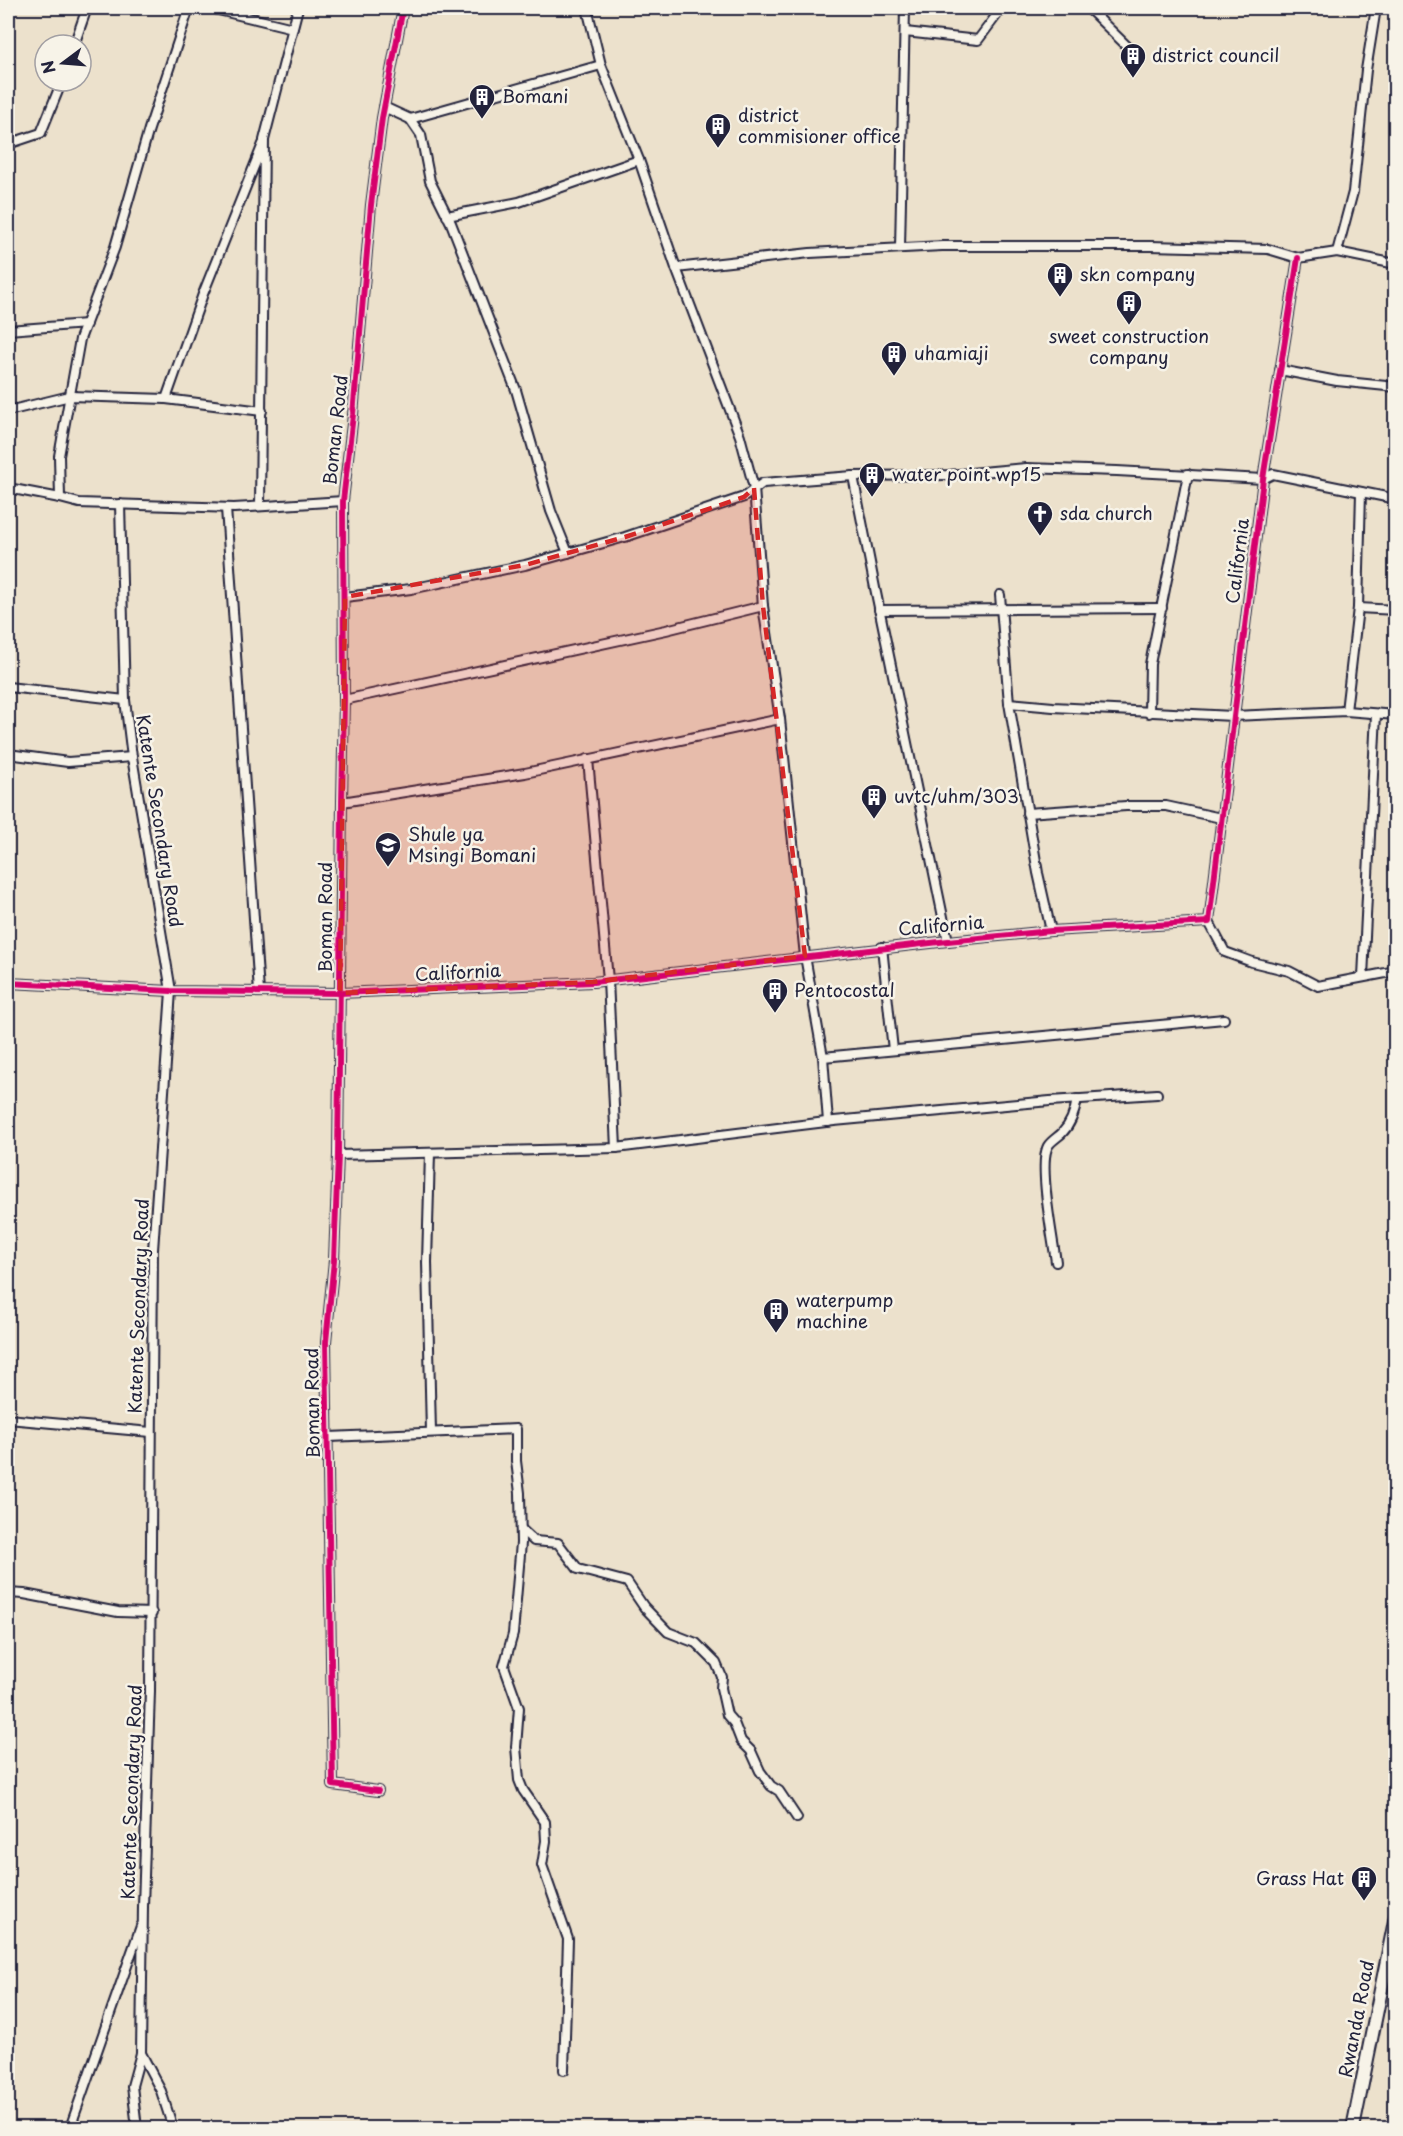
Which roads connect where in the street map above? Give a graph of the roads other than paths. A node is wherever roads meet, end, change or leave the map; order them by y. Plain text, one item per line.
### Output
1 (87, 8) edge
2 (186, 8) edge
3 (210, 8) edge
4 (298, 8) edge
5 (402, 8) edge
6 (587, 8) edge
7 (905, 8) edge
8 (1002, 8) edge
9 (1088, 8) edge
10 (1376, 8) edge
11 (292, 28) junction
12 (905, 32) junction
13 (78, 33) edge
14 (1129, 48) dead end
15 (601, 64) junction
16 (57, 93) edge
17 (384, 107) junction
18 (410, 119) junction
19 (264, 140) junction
20 (8, 144) edge
21 (639, 160) junction
22 (447, 216) junction
23 (900, 248) junction
24 (1337, 252) junction
25 (1298, 258) junction
26 (1395, 264) edge
27 (676, 268) junction
28 (86, 324) junction
29 (8, 330) edge
30 (1280, 370) junction
31 (1395, 387) edge
32 (70, 396) junction
33 (166, 399) junction
34 (8, 411) edge
35 (262, 411) junction
36 (1188, 474) junction
37 (854, 476) junction
38 (1263, 479) junction
39 (8, 488) edge
40 (754, 488) junction
41 (1361, 492) junction
42 (60, 498) junction
43 (1395, 499) edge
44 (343, 501) junction
45 (120, 504) junction
46 (260, 506) junction
47 (226, 508) junction
48 (568, 553) junction
49 (1000, 595) dead end
50 (345, 597) junction
51 (763, 606) junction
52 (1162, 608) junction
53 (1358, 608) junction
54 (879, 610) junction
55 (1001, 610) junction
56 (1395, 610) edge
57 (8, 687) edge
58 (125, 700) junction
59 (344, 700) junction
60 (1009, 703) junction
61 (1346, 711) junction
62 (1149, 713) junction
63 (1376, 714) junction
64 (1395, 715) edge
65 (1233, 716) junction
66 (780, 720) junction
67 (8, 754) edge
68 (132, 757) junction
69 (588, 759) junction
70 (342, 802) junction
71 (1027, 813) junction
72 (1221, 818) junction
73 (1209, 922) junction
74 (1051, 931) junction
75 (948, 940) junction
76 (882, 947) junction
77 (805, 956) junction
78 (1395, 971) edge
79 (1363, 977) junction
80 (608, 980) junction
81 (8, 983) edge
82 (171, 990) junction
83 (260, 992) junction
84 (340, 993) junction
85 (1224, 1019) dead end
86 (893, 1050) junction
87 (823, 1057) junction
88 (1157, 1094) dead end
89 (1077, 1100) junction
90 (828, 1122) junction
91 (616, 1148) junction
92 (430, 1153) junction
93 (338, 1155) junction
94 (1056, 1262) dead end
95 (8, 1419) edge
96 (151, 1432) junction
97 (431, 1432) junction
98 (329, 1437) junction
99 (521, 1529) junction
100 (8, 1593) edge
101 (152, 1613) junction
102 (378, 1791) dead end
103 (797, 1818) dead end
104 (1395, 1916) edge
105 (143, 1919) junction
106 (141, 2053) junction
107 (564, 2070) dead end
108 (70, 2128) edge
109 (137, 2128) edge
110 (172, 2128) edge
111 (1353, 2128) edge

1 - 13 street
2 - 28 street
3 - 11 street
4 - 11 street
5 - 17 street, Boman Road
6 - 15 street
7 - 12 street
8 - 12 street
9 - 14 street
10 - 24 street
11 - 19 street
12 - 23 street
15 - 18 street
15 - 21 street
16 - 20 street
17 - 18 street
17 - 44 street, Boman Road
18 - 22 street
19 - 33 street
19 - 35 street
21 - 22 street
21 - 27 street
22 - 48 street
23 - 25 street
23 - 27 street
24 - 25 street
24 - 26 street
25 - 30 street, California
27 - 40 street
28 - 29 street
28 - 32 street
30 - 31 street
30 - 38 street, California
32 - 33 street
32 - 34 street
32 - 42 street
33 - 35 street
35 - 46 street
36 - 37 street
36 - 38 street
36 - 52 street
37 - 40 street
37 - 54 street
38 - 41 street
38 - 65 street, California
39 - 42 street
40 - 48 street
40 - 51 street
41 - 43 street
41 - 53 street
42 - 45 street
44 - 46 street
44 - 50 street, Boman Road
45 - 47 street
45 - 58 street, Katente Secondary Road
46 - 47 street
47 - 83 street
48 - 50 street
49 - 55 street
50 - 59 street, Boman Road
51 - 59 street
51 - 66 street
52 - 55 street
52 - 62 street
53 - 56 street
53 - 61 street
54 - 55 street
54 - 75 street
55 - 60 street
57 - 58 street
58 - 68 street, Katente Secondary Road
59 - 70 street, Boman Road
60 - 62 street
60 - 71 street
61 - 63 street
61 - 65 street
62 - 65 street
63 - 64 street
63 - 79 street
65 - 72 street, California
66 - 69 street
66 - 77 street
67 - 68 street
68 - 82 street, Katente Secondary Road
69 - 70 street
69 - 80 street
70 - 84 street, Boman Road
71 - 72 street
71 - 74 street
72 - 73 street, California
73 - 74 street, California
73 - 79 street
74 - 75 street, California
75 - 76 street, California
76 - 77 street, California
76 - 86 street
77 - 80 street, California
77 - 87 street
78 - 79 street
80 - 84 street, California
80 - 91 street
81 - 82 street, California
82 - 83 street, California
82 - 96 street, Katente Secondary Road
83 - 84 street, California
84 - 93 street, Boman Road
85 - 86 street
86 - 87 street
87 - 90 street
88 - 89 street
89 - 90 street
89 - 94 street
90 - 91 street
91 - 92 street
92 - 93 street
92 - 97 street
93 - 98 street, Boman Road
95 - 96 street
96 - 101 street, Katente Secondary Road
97 - 98 street
97 - 99 street
98 - 102 street, Boman Road
99 - 103 street
99 - 107 street
100 - 101 street
101 - 105 street, Katente Secondary Road
104 - 111 highway, Rwanda Road
105 - 106 street, Katente Secondary Road
105 - 108 street
106 - 109 street, Katente Secondary Road
106 - 110 street

